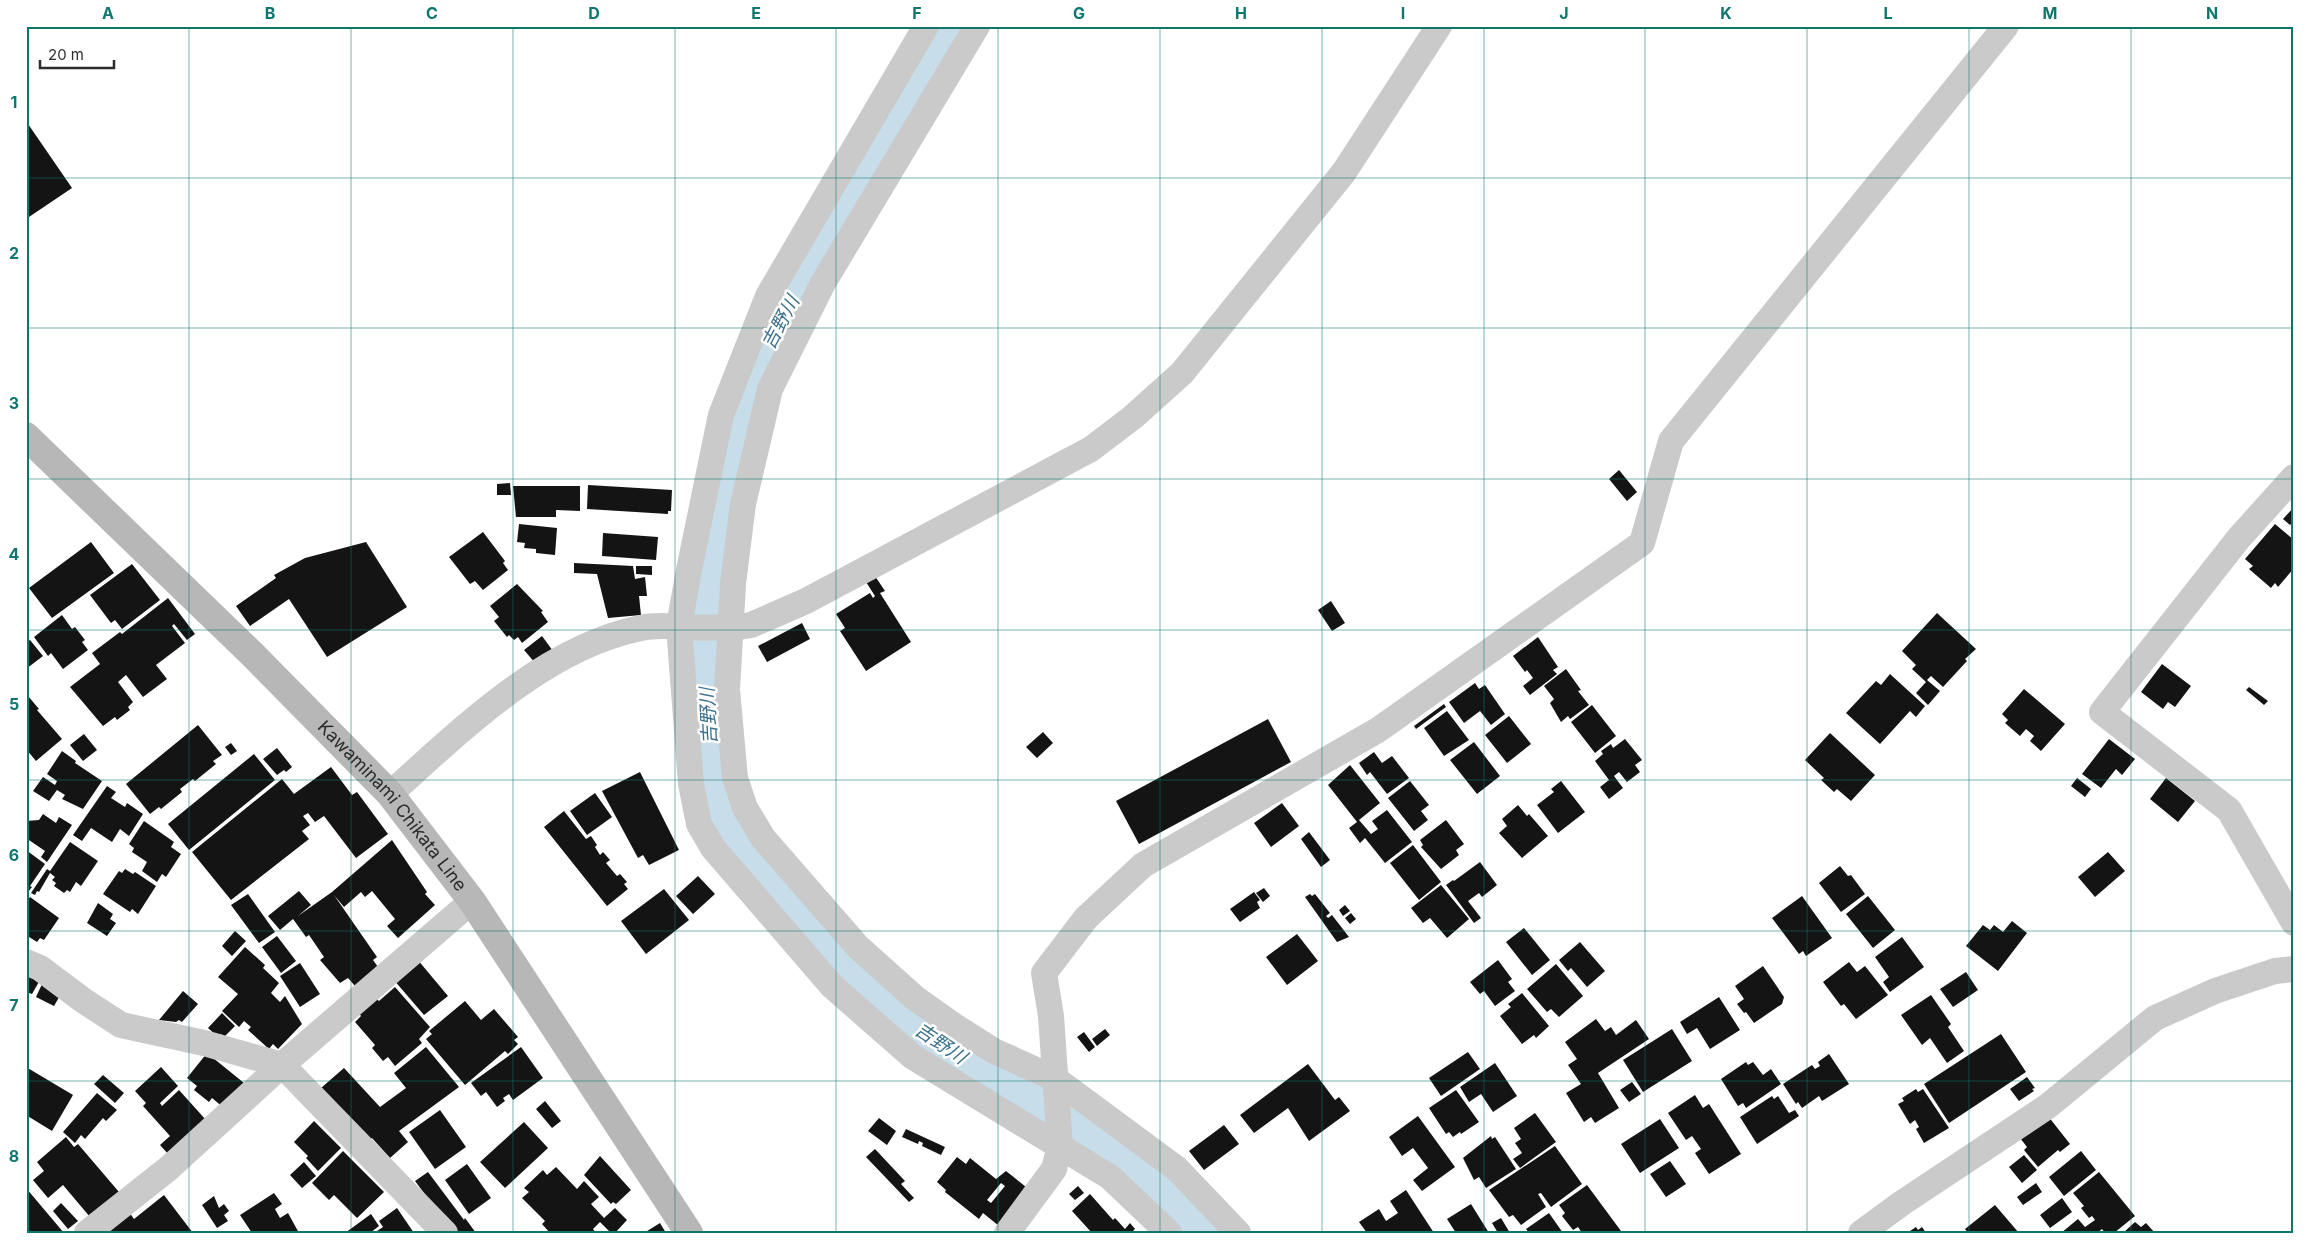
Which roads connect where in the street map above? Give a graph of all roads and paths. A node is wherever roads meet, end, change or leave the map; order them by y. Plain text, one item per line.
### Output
1 (926, 26) edge
2 (977, 26) edge
3 (1439, 26) edge
4 (2006, 26) edge
5 (26, 436) edge
6 (2294, 477) edge
7 (684, 627) junction
8 (727, 627) junction
9 (390, 794) junction
10 (472, 900) junction
11 (2294, 923) edge
12 (26, 962) edge
13 (2294, 969) edge
14 (282, 1064) junction
15 (1054, 1085) junction
16 (1060, 1139) junction
17 (87, 1233) edge
18 (445, 1233) edge
19 (688, 1233) edge
20 (1007, 1233) edge
21 (1169, 1233) edge
22 (1238, 1233) edge
23 (1861, 1233) edge

1 - 7 street
2 - 8 street
3 - 8 street
4 - 15 street
5 - 9 main road, Kawaminami Chikata Line
6 - 11 street
7 - 8 street
7 - 9 street
7 - 16 street
8 - 15 street
9 - 10 main road, Kawaminami Chikata Line
10 - 14 street
10 - 19 main road, Kawaminami Chikata Line
12 - 14 street
13 - 23 street
14 - 17 street
14 - 18 street
15 - 16 street
15 - 22 street
16 - 20 street
16 - 21 street

